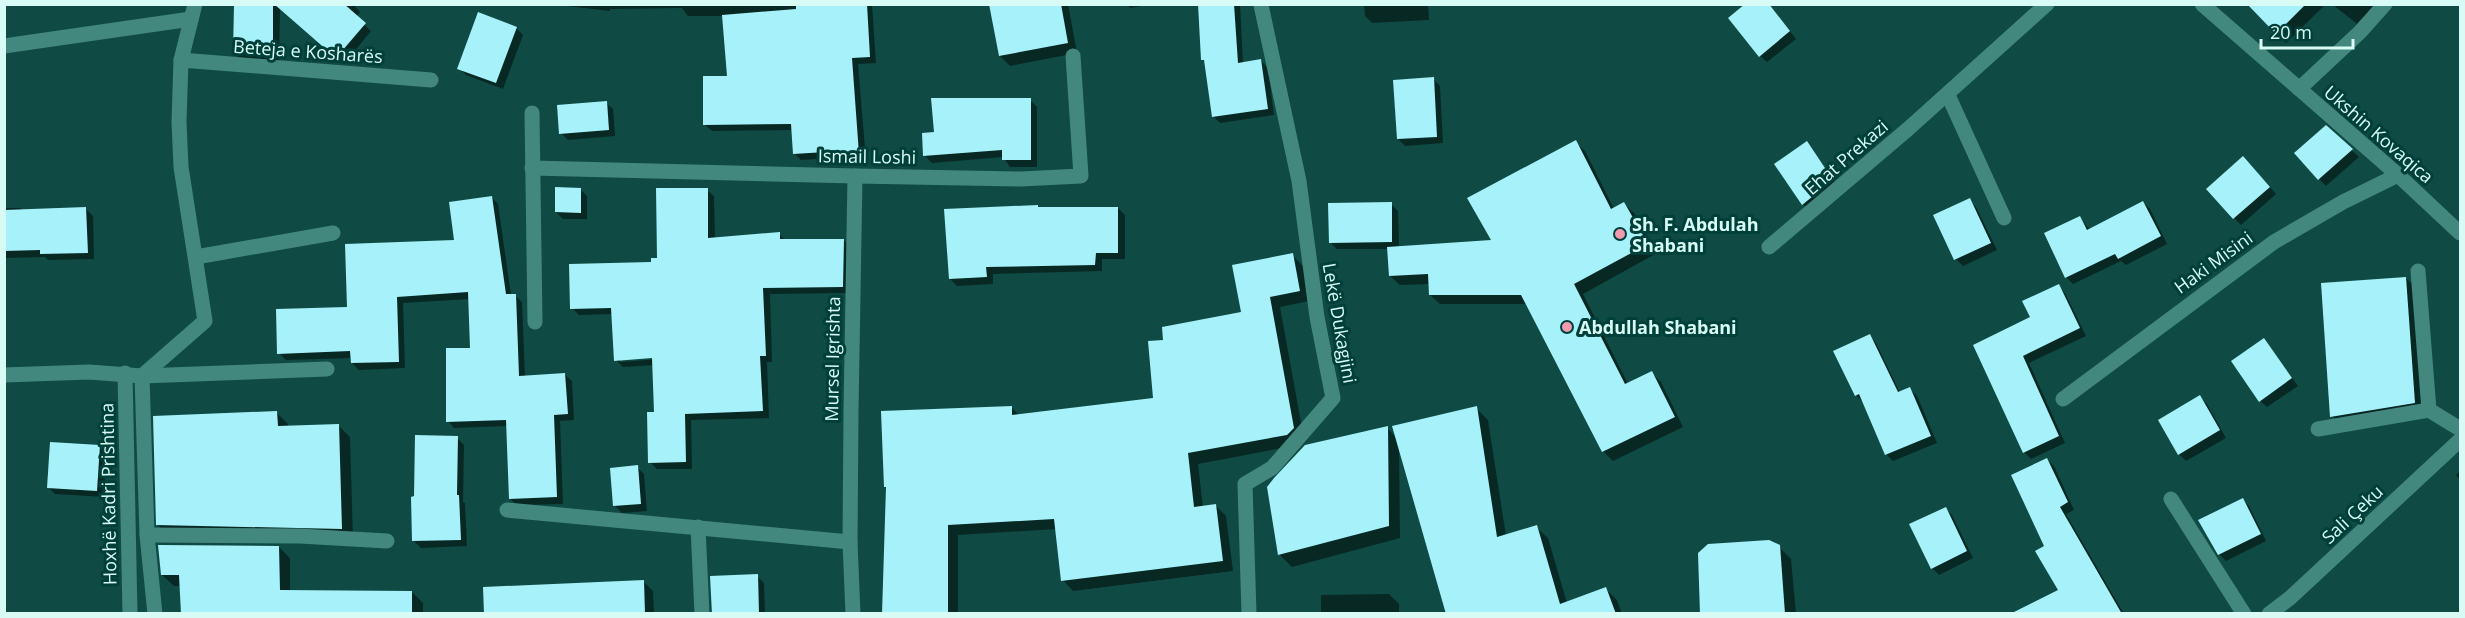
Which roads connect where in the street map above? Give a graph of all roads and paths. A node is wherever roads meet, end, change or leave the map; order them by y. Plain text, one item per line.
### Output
1 (2047, 4) edge
2 (2202, 4) edge
3 (2385, 4) edge
4 (1261, 5) edge
5 (193, 12) edge
6 (4, 46) edge
7 (1073, 56) dead end
8 (182, 60) junction
9 (431, 80) dead end
10 (2299, 89) junction
11 (1948, 95) junction
12 (531, 112) dead end
13 (532, 168) junction
14 (2398, 175) junction
15 (855, 176) junction
16 (2004, 218) dead end
17 (333, 233) dead end
18 (2460, 233) edge
19 (1768, 247) dead end
20 (196, 257) junction
21 (2418, 272) dead end
22 (535, 322) dead end
23 (327, 369) dead end
24 (125, 373) junction
25 (4, 375) edge
26 (142, 375) junction
27 (2063, 399) dead end
28 (2429, 410) junction
29 (2318, 429) dead end
30 (2460, 429) edge
31 (2460, 440) edge
32 (2171, 499) dead end
33 (507, 510) dead end
34 (698, 527) junction
35 (147, 535) junction
36 (387, 542) dead end
37 (850, 542) junction
38 (130, 614) edge
39 (155, 614) edge
40 (702, 614) edge
41 (853, 614) edge
42 (1249, 614) edge
43 (2244, 614) edge
44 (2269, 614) edge

1 - 11 street, Ehat Prekazi
2 - 10 street, Ukshin Kovaqica
3 - 10 street, Ukshin Kovaqica
4 - 42 street, Lekë Dukagjini
5 - 6 street
5 - 8 street
7 - 15 street, Ismail Loshi
8 - 9 street, Beteja e Kosharës
8 - 20 street
10 - 14 street, Ukshin Kovaqica
11 - 16 street
11 - 19 street, Ehat Prekazi
12 - 13 street
13 - 15 street, Ismail Loshi
13 - 22 street
14 - 18 street, Ukshin Kovaqica
14 - 27 street, Haki Misini
15 - 37 street, Mursel Igrishta
17 - 20 street
20 - 26 street
21 - 28 street
23 - 26 street
24 - 25 street
24 - 26 street
24 - 38 street, Hoxhë Kadri Prishtina
26 - 35 street
28 - 29 street
28 - 30 street
31 - 44 street, Sali Çeku
32 - 43 street
33 - 34 street
34 - 37 street
34 - 40 street
35 - 36 street
35 - 39 street
37 - 41 street, Mursel Igrishta

